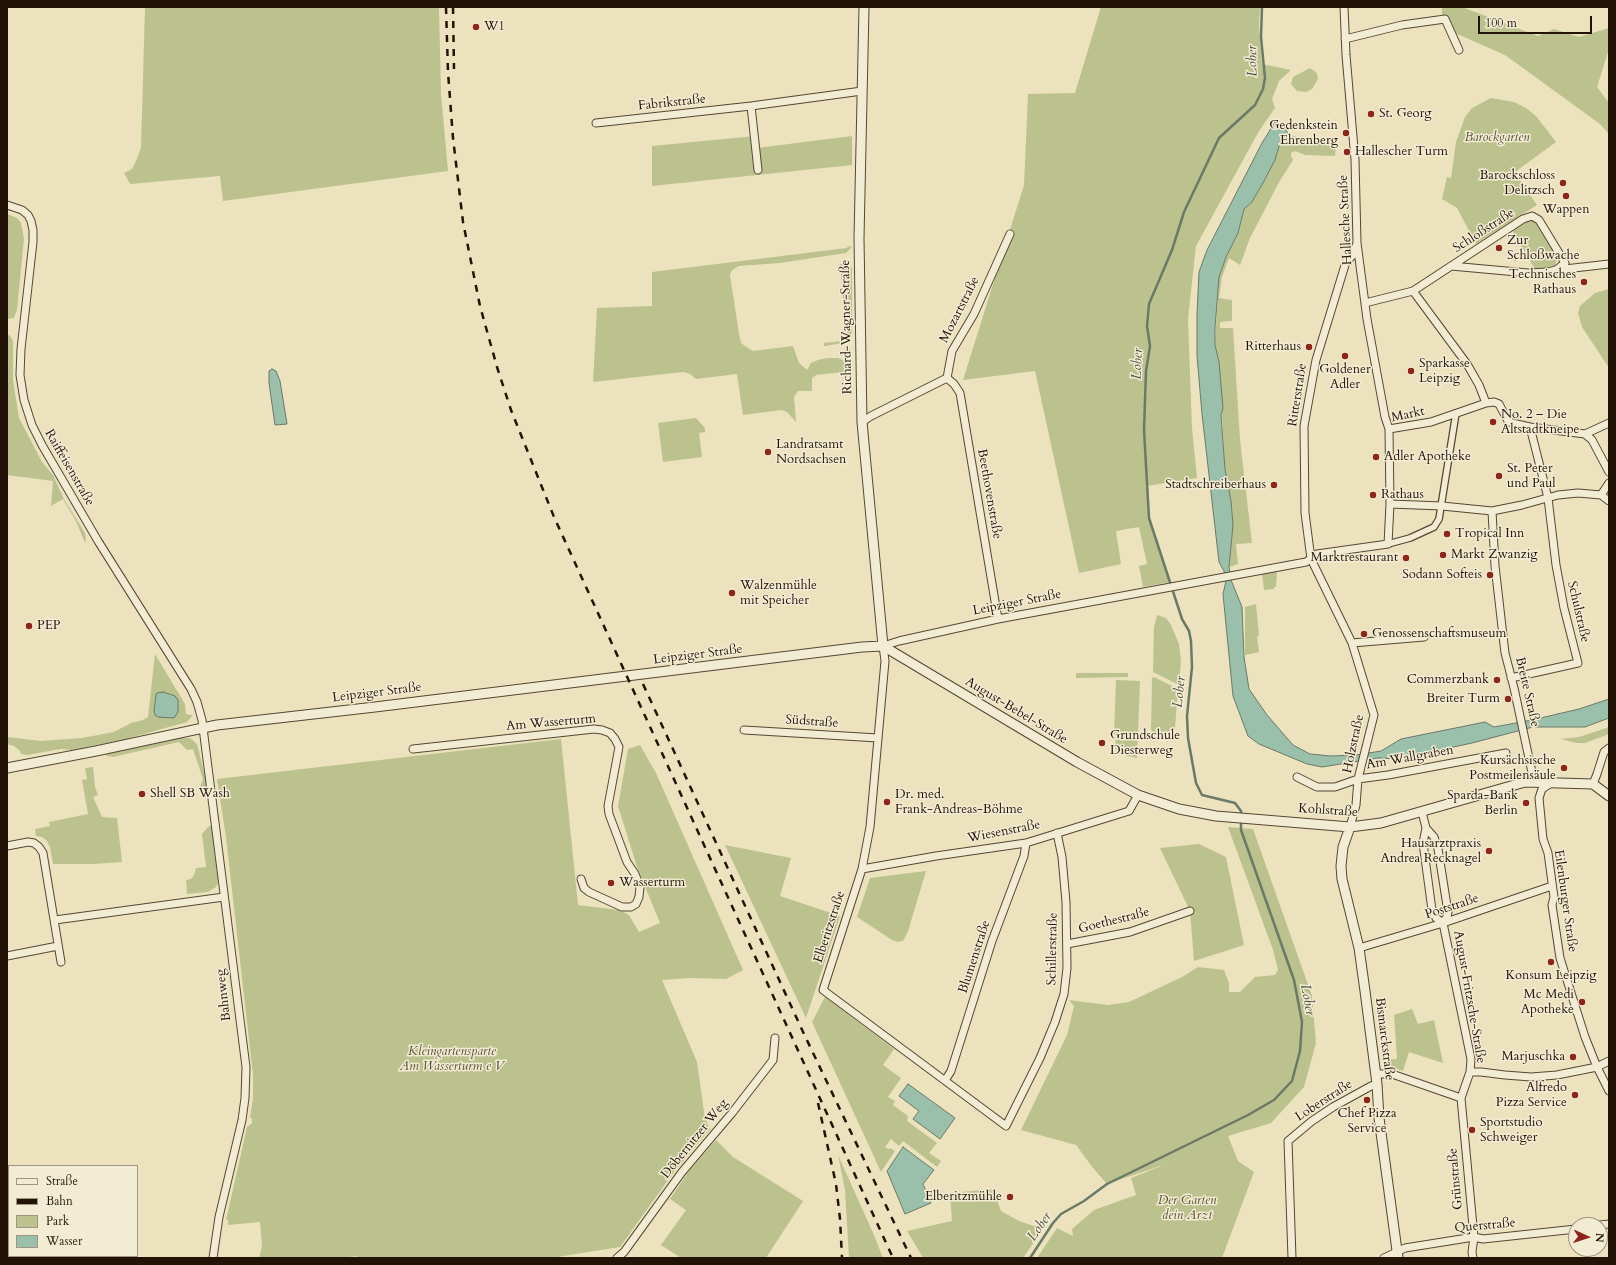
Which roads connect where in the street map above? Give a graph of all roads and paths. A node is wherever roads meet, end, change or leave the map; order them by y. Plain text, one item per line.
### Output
1 (864, 7) edge
2 (1344, 7) edge
3 (1345, 39) junction
4 (1459, 50) dead end
5 (862, 91) junction
6 (751, 106) junction
7 (596, 123) dead end
8 (758, 170) dead end
9 (7, 205) edge
10 (1010, 234) dead end
11 (1357, 243) junction
12 (1609, 264) edge
13 (1451, 266) junction
14 (1556, 270) junction
15 (1413, 291) junction
16 (1365, 303) junction
17 (947, 378) junction
18 (1486, 403) junction
19 (1456, 413) junction
20 (862, 422) junction
21 (1609, 423) edge
22 (1530, 427) junction
23 (1389, 429) junction
24 (1585, 434) junction
25 (1609, 472) edge
26 (1609, 483) edge
27 (1601, 496) junction
28 (1548, 498) junction
29 (1609, 501) edge
30 (1390, 504) junction
31 (1442, 506) junction
32 (1492, 511) junction
33 (1388, 544) junction
34 (1311, 559) junction
35 (998, 619) junction
36 (1424, 636) dead end
37 (1352, 643) junction
38 (883, 646) junction
39 (1510, 678) junction
40 (202, 727) junction
41 (744, 730) dead end
42 (878, 738) junction
43 (1609, 748) edge
44 (413, 750) dead end
45 (1506, 753) dead end
46 (7, 768) edge
47 (1297, 777) dead end
48 (1358, 780) junction
49 (1537, 782) junction
50 (1551, 782) junction
51 (1593, 784) junction
52 (1138, 795) junction
53 (1609, 796) edge
54 (1422, 812) junction
55 (1350, 827) junction
56 (1426, 828) junction
57 (1057, 833) junction
58 (1026, 843) junction
59 (7, 846) edge
60 (862, 869) junction
61 (582, 879) dead end
62 (1552, 886) junction
63 (224, 897) junction
64 (1190, 912) dead end
65 (55, 920) junction
66 (1443, 923) junction
67 (1067, 944) junction
68 (58, 946) junction
69 (1359, 948) junction
70 (7, 956) edge
71 (61, 962) dead end
72 (775, 1038) dead end
73 (1609, 1061) edge
74 (1597, 1067) junction
75 (1470, 1072) junction
76 (1376, 1074) junction
77 (946, 1080) junction
78 (1377, 1084) junction
79 (1609, 1091) edge
80 (1461, 1098) junction
81 (1006, 1126) joint
82 (1568, 1230) edge
83 (1474, 1237) junction
84 (1398, 1254) edge
85 (213, 1258) edge
86 (617, 1258) edge
87 (1292, 1258) edge
88 (1384, 1258) edge
89 (1473, 1258) edge

1 - 5 street, Richard-Wagner-Straße
2 - 3 street, Hallesche Straße
3 - 4 street
3 - 11 street, Hallesche Straße
5 - 6 street, Fabrikstraße
5 - 20 street, Richard-Wagner-Straße
6 - 7 street, Fabrikstraße
6 - 8 street
9 - 40 street, Raiffeisenstraße
10 - 17 street, Mozartstraße
11 - 16 street, Hallesche Straße
11 - 34 street, Ritterstraße
12 - 14 street, Schloßstraße
13 - 14 street, Schloßstraße
13 - 14 street, Schloßstraße
13 - 15 street, Schloßstraße
15 - 16 street, Schloßstraße
15 - 18 street
16 - 23 street, Hallesche Straße
17 - 20 street
17 - 35 street, Beethovenstraße
18 - 19 street, Markt
18 - 22 street
19 - 23 street, Markt
19 - 31 street
20 - 38 street, Richard-Wagner-Straße
21 - 24 street
22 - 24 street
22 - 28 street, Schulstraße
23 - 30 street, Markt
24 - 25 street
26 - 27 street
27 - 28 street
27 - 29 street
28 - 32 street
28 - 39 street, Schulstraße
30 - 31 street
30 - 33 street, Markt
31 - 32 street
31 - 33 street
32 - 39 street, Breite Straße
33 - 34 street, Leipziger Straße
34 - 35 street, Leipziger Straße
34 - 37 street, Holzstraße
35 - 38 street, Leipziger Straße
36 - 37 street
37 - 48 street, Holzstraße
38 - 40 street, Leipziger Straße
38 - 42 street, Elberitzstraße
38 - 52 street, August-Bebel-Straße
39 - 49 street, Breite Straße
40 - 46 street, Leipziger Straße
40 - 63 street, Bahnweg
41 - 42 street, Südstraße
42 - 60 street, Elberitzstraße
43 - 51 street
44 - 61 street, Am Wasserturm
45 - 48 street, Am Wallgraben
47 - 48 street, Am Wallgraben
48 - 55 street, Holzstraße
49 - 50 street, Kohlstraße
49 - 54 street, Kohlstraße
50 - 51 street, Kohlstraße
50 - 62 street, Eilenburger Straße
51 - 53 street
52 - 55 street, Kohlstraße
52 - 57 street, Wiesenstraße
54 - 55 street, Kohlstraße
54 - 56 street, August-Fritzsche-Straße
55 - 69 street, Bismarckstraße
56 - 66 street, August-Fritzsche-Straße
56 - 66 street, August-Fritzsche-Straße
57 - 58 street, Wiesenstraße
57 - 67 street, Schillerstraße
58 - 60 street, Wiesenstraße
58 - 77 street, Blumenstraße
59 - 65 street
60 - 77 street, Elberitzstraße
62 - 66 street, Poststraße
62 - 74 street, Eilenburger Straße
63 - 65 street
63 - 85 street, Bahnweg
64 - 67 street, Goethestraße
65 - 68 street
66 - 69 street, Poststraße
66 - 75 street, August-Fritzsche-Straße
67 - 81 street, Schillerstraße
68 - 70 street
68 - 71 street
69 - 76 street, Bismarckstraße
72 - 86 street, Döbernitzer Weg
73 - 74 street
74 - 75 street
74 - 79 street, Eilenburger Straße
75 - 80 street, August-Fritzsche-Straße
76 - 78 street, Bismarckstraße
76 - 80 street
77 - 81 street, Elberitzstraße
78 - 84 street, Bismarckstraße
78 - 87 street, Loberstraße
80 - 83 street, Grünstraße
82 - 83 street, Querstraße
83 - 84 street, Querstraße
83 - 89 street, Grünstraße
84 - 88 street, Querstraße

